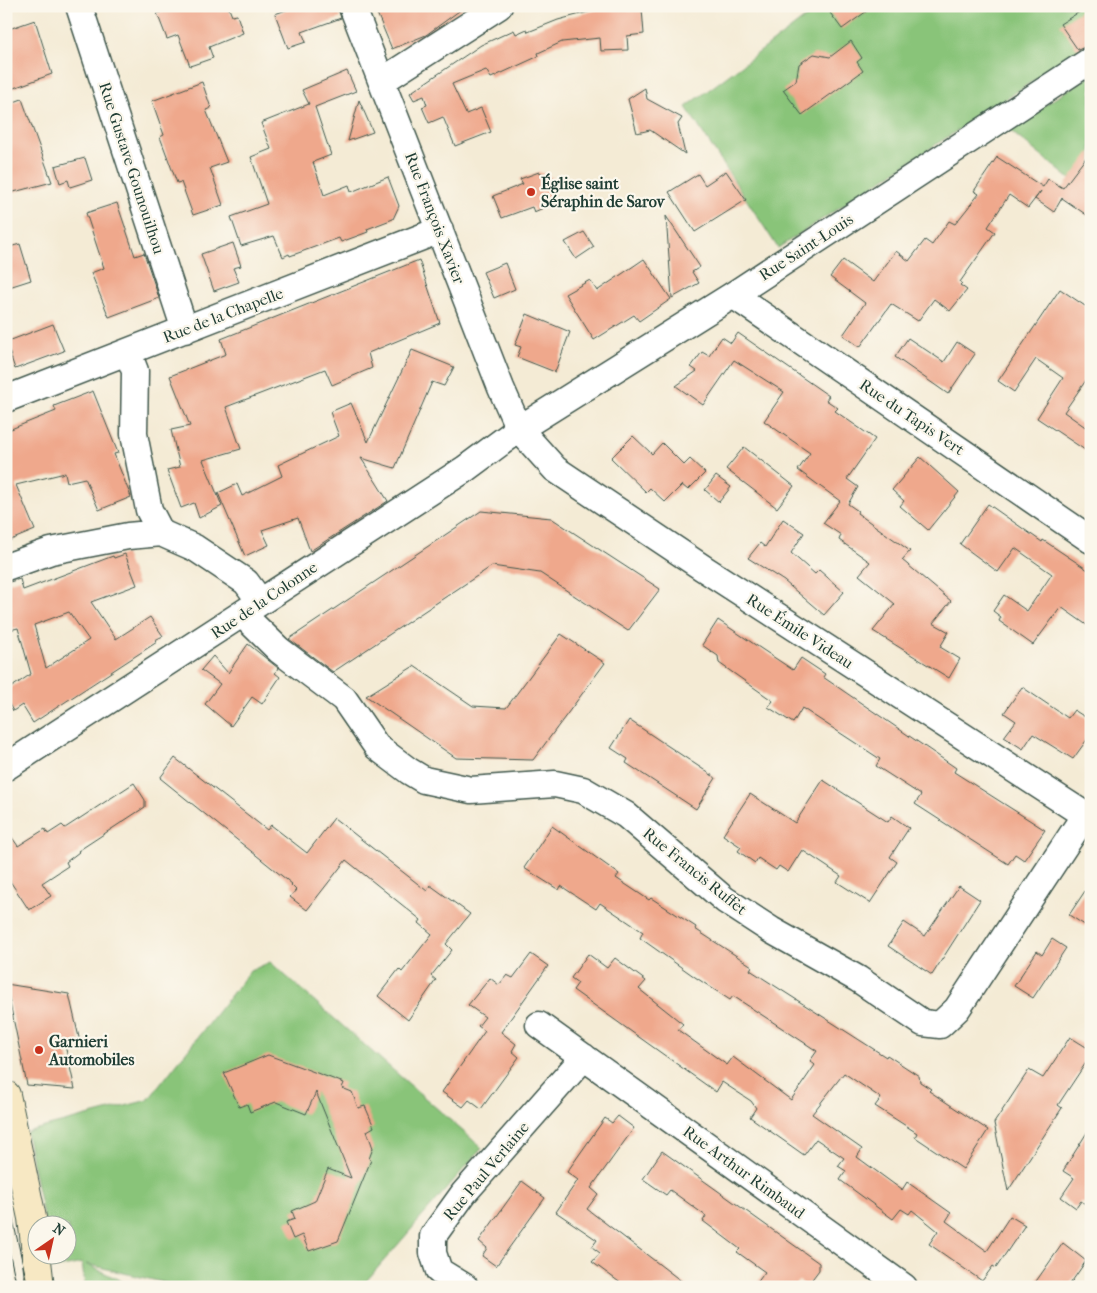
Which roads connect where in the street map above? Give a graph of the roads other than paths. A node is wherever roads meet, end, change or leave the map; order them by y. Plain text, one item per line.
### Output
1 (79, 6) edge
2 (352, 6) edge
3 (499, 6) edge
4 (1091, 60) edge
5 (382, 81) junction
6 (440, 230) junction
7 (733, 295) junction
8 (185, 330) junction
9 (128, 353) junction
10 (6, 398) edge
11 (519, 429) junction
12 (161, 533) junction
13 (1091, 540) edge
14 (6, 567) edge
15 (251, 607) junction
16 (6, 767) edge
17 (1088, 817) edge
18 (539, 1025) dead end
19 (584, 1058) junction
20 (6, 1096) edge
21 (40, 1287) edge
22 (465, 1287) edge
23 (904, 1287) edge

1 - 8 street, Rue Gustave Gounouilhou
2 - 5 street, Rue François Xavier
3 - 5 street
4 - 7 street, Rue Saint-Louis
5 - 6 street, Rue François Xavier
6 - 8 street, Rue de la Chapelle
6 - 11 street, Rue François Xavier
7 - 11 street, Rue Saint-Louis
7 - 13 street, Rue du Tapis Vert
8 - 9 street, Rue de la Chapelle
9 - 10 street, Rue de la Chapelle
9 - 12 street
11 - 15 street, Rue de la Colonne
11 - 17 street, Rue Émile Videau
12 - 14 street
12 - 15 street
15 - 16 street, Rue de la Colonne
15 - 17 street, Rue Francis Ruffet
18 - 19 street, Rue Arthur Rimbaud
19 - 22 street, Rue Paul Verlaine
19 - 23 street, Rue Arthur Rimbaud
20 - 21 main road

